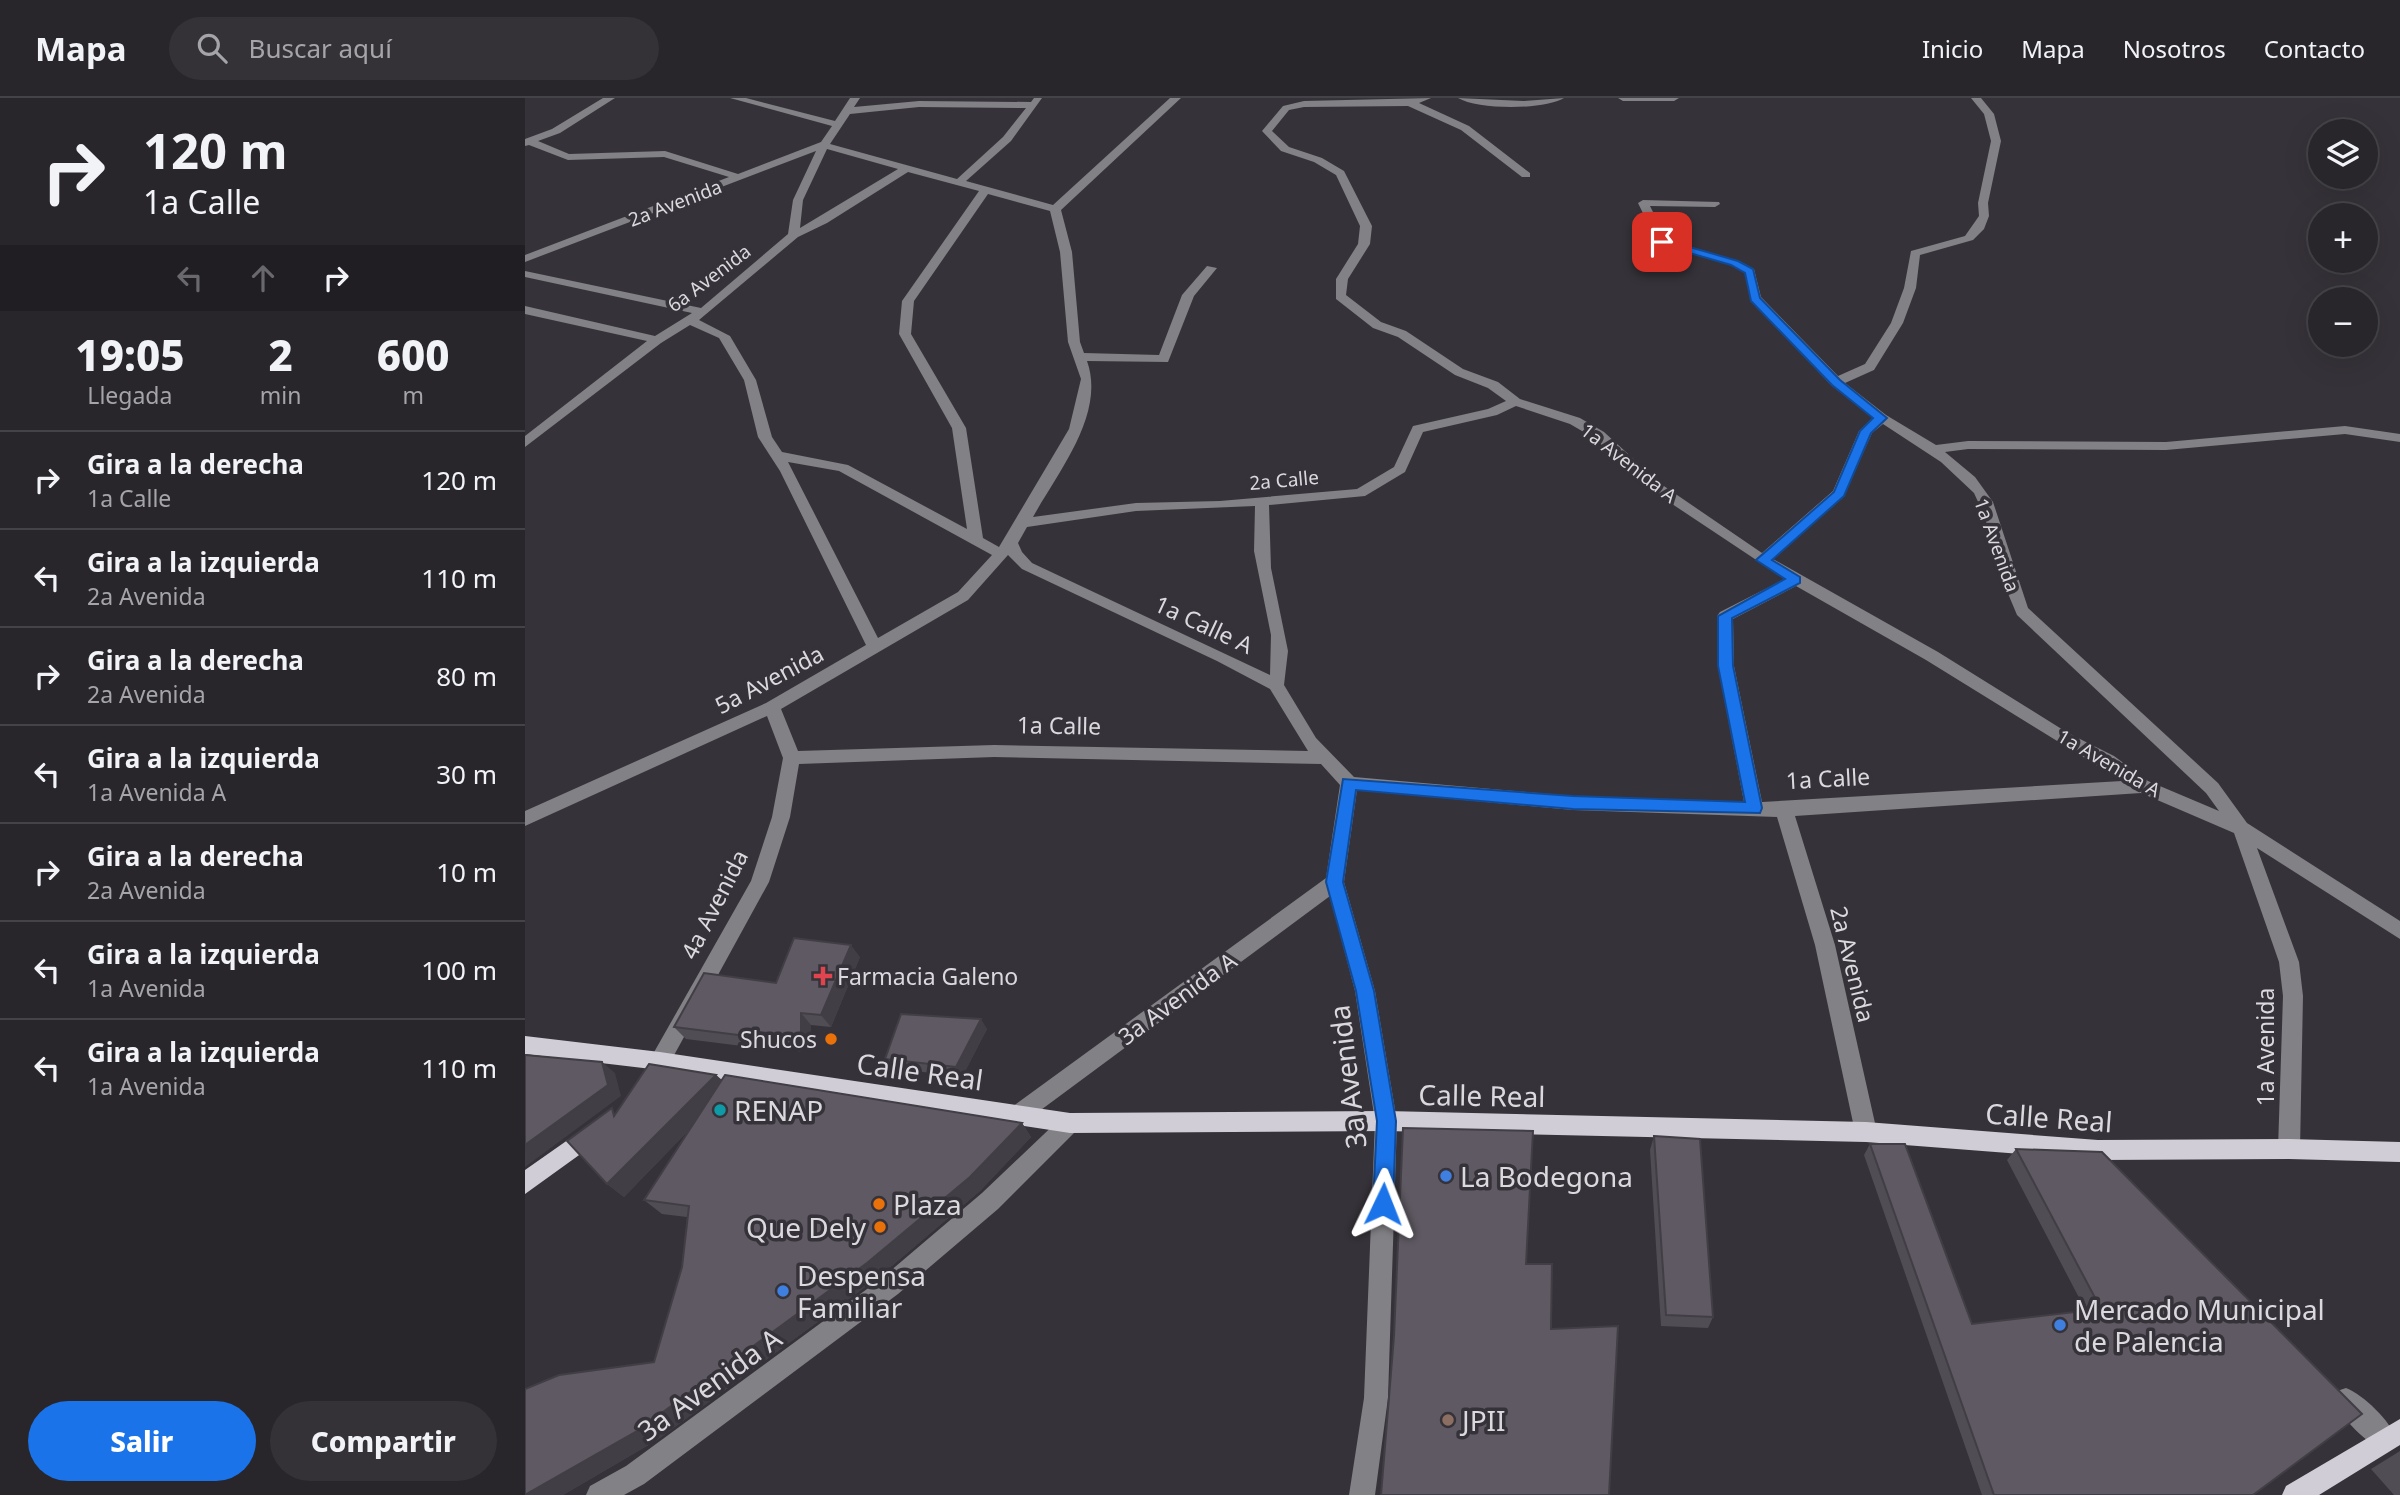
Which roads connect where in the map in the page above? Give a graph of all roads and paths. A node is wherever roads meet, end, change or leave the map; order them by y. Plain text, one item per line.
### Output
1 (610, 98) edge
2 (735, 98) edge
3 (855, 98) edge
4 (1177, 98) edge
5 (1426, 98) edge
6 (1463, 98) edge
7 (1559, 98) edge
8 (1623, 98) edge
9 (1674, 98) edge
10 (1976, 98) edge
11 (965, 101) edge
12 (1035, 102) edge
13 (1410, 103) junction
14 (846, 111) junction
15 (836, 124) junction
16 (526, 142) edge
17 (823, 145) junction
18 (907, 168) junction
19 (1526, 175) dead end
20 (741, 178) junction
21 (959, 182) junction
22 (985, 190) junction
23 (1715, 204) dead end
24 (1055, 209) junction
25 (793, 235) junction
26 (525, 259) edge
27 (1211, 268) dead end
28 (525, 274) edge
29 (525, 310) edge
30 (703, 312) junction
31 (689, 320) junction
32 (657, 340) junction
33 (1079, 357) junction
34 (1836, 382) junction
35 (1515, 402) junction
36 (1881, 418) junction
37 (2400, 438) edge
38 (525, 443) edge
39 (1931, 450) junction
40 (779, 456) junction
41 (1262, 501) junction
42 (1022, 523) junction
43 (976, 541) junction
44 (1006, 549) junction
45 (1763, 560) junction
46 (1795, 580) junction
47 (875, 648) junction
48 (1276, 685) junction
49 (772, 707) junction
50 (792, 758) junction
51 (1325, 758) junction
52 (1349, 783) junction
53 (2142, 786) junction
54 (1754, 808) junction
55 (1784, 810) junction
56 (525, 819) edge
57 (2241, 828) junction
58 (1335, 882) junction
59 (2400, 931) edge
60 (525, 1045) edge
61 (660, 1061) junction
62 (647, 1082) edge
63 (1019, 1114) junction
64 (612, 1119) edge
65 (1386, 1121) junction
66 (1070, 1123) junction
67 (1866, 1132) junction
68 (2288, 1149) junction
69 (2098, 1150) junction
70 (2400, 1152) edge
71 (2117, 1170) edge
72 (525, 1183) edge
73 (2328, 1382) edge
74 (2393, 1435) edge
75 (600, 1495) edge
76 (1362, 1495) edge
77 (2295, 1495) edge

1 - 16 street
2 - 15 street
3 - 14 street
4 - 24 street
5 - 13 street
6 - 7 street
8 - 9 street
10 - 34 street
11 - 12 street
11 - 14 street
12 - 21 street
13 - 19 street
13 - 35 street, 1a Avenida A
14 - 15 street
15 - 17 street
16 - 20 street
17 - 18 street
17 - 20 street, 2a Avenida
17 - 25 street
18 - 21 street
18 - 25 street, 6a Avenida
20 - 26 street, 2a Avenida
21 - 22 street
22 - 24 street
22 - 43 street
23 - 34 street, 1a Avenida
24 - 33 street, 5a Avenida
25 - 30 street, 6a Avenida
27 - 33 street
28 - 30 street
29 - 32 street
30 - 31 street, 6a Avenida
31 - 32 street, 6a Avenida
31 - 40 street
32 - 38 street, 6a Avenida
33 - 42 street, 5a Avenida
34 - 36 street, 1a Avenida
35 - 41 street, 2a Calle
35 - 45 street, 1a Avenida A
36 - 39 street, 1a Avenida
36 - 45 street
37 - 39 street
39 - 57 street, 1a Avenida
40 - 43 street, 1a Calle A
40 - 47 street
41 - 42 street, 2a Calle
41 - 48 street
42 - 44 street, 5a Avenida
43 - 44 street, 1a Calle A
44 - 47 street, 5a Avenida
44 - 48 street, 1a Calle A
45 - 46 street, 1a Avenida A
46 - 53 street, 1a Avenida A
46 - 54 street
47 - 49 street, 5a Avenida
48 - 51 street
49 - 50 street
49 - 56 street, 5a Avenida
50 - 51 street, 1a Calle
50 - 61 street, 4a Avenida
51 - 52 street
52 - 54 street, 1a Calle
52 - 58 street, 3a Avenida
53 - 55 street, 1a Calle
53 - 57 street, 1a Avenida A
54 - 55 street, 1a Calle
55 - 67 street, 2a Avenida
57 - 59 street, 1a Avenida
57 - 68 street, 1a Avenida
58 - 63 street, 3a Avenida A
58 - 65 street, 3a Avenida
60 - 61 main road, Calle Real
61 - 62 main road, 4a Avenida
61 - 63 main road, Calle Real
63 - 66 main road, Calle Real
64 - 72 main road
65 - 66 main road, Calle Real
65 - 67 main road, Calle Real
65 - 76 street, 3a Avenida
66 - 75 street, 3a Avenida A
67 - 69 main road, Calle Real
68 - 69 main road, Calle Real
68 - 70 main road, Calle Real
69 - 71 street
73 - 74 street
74 - 77 main road

